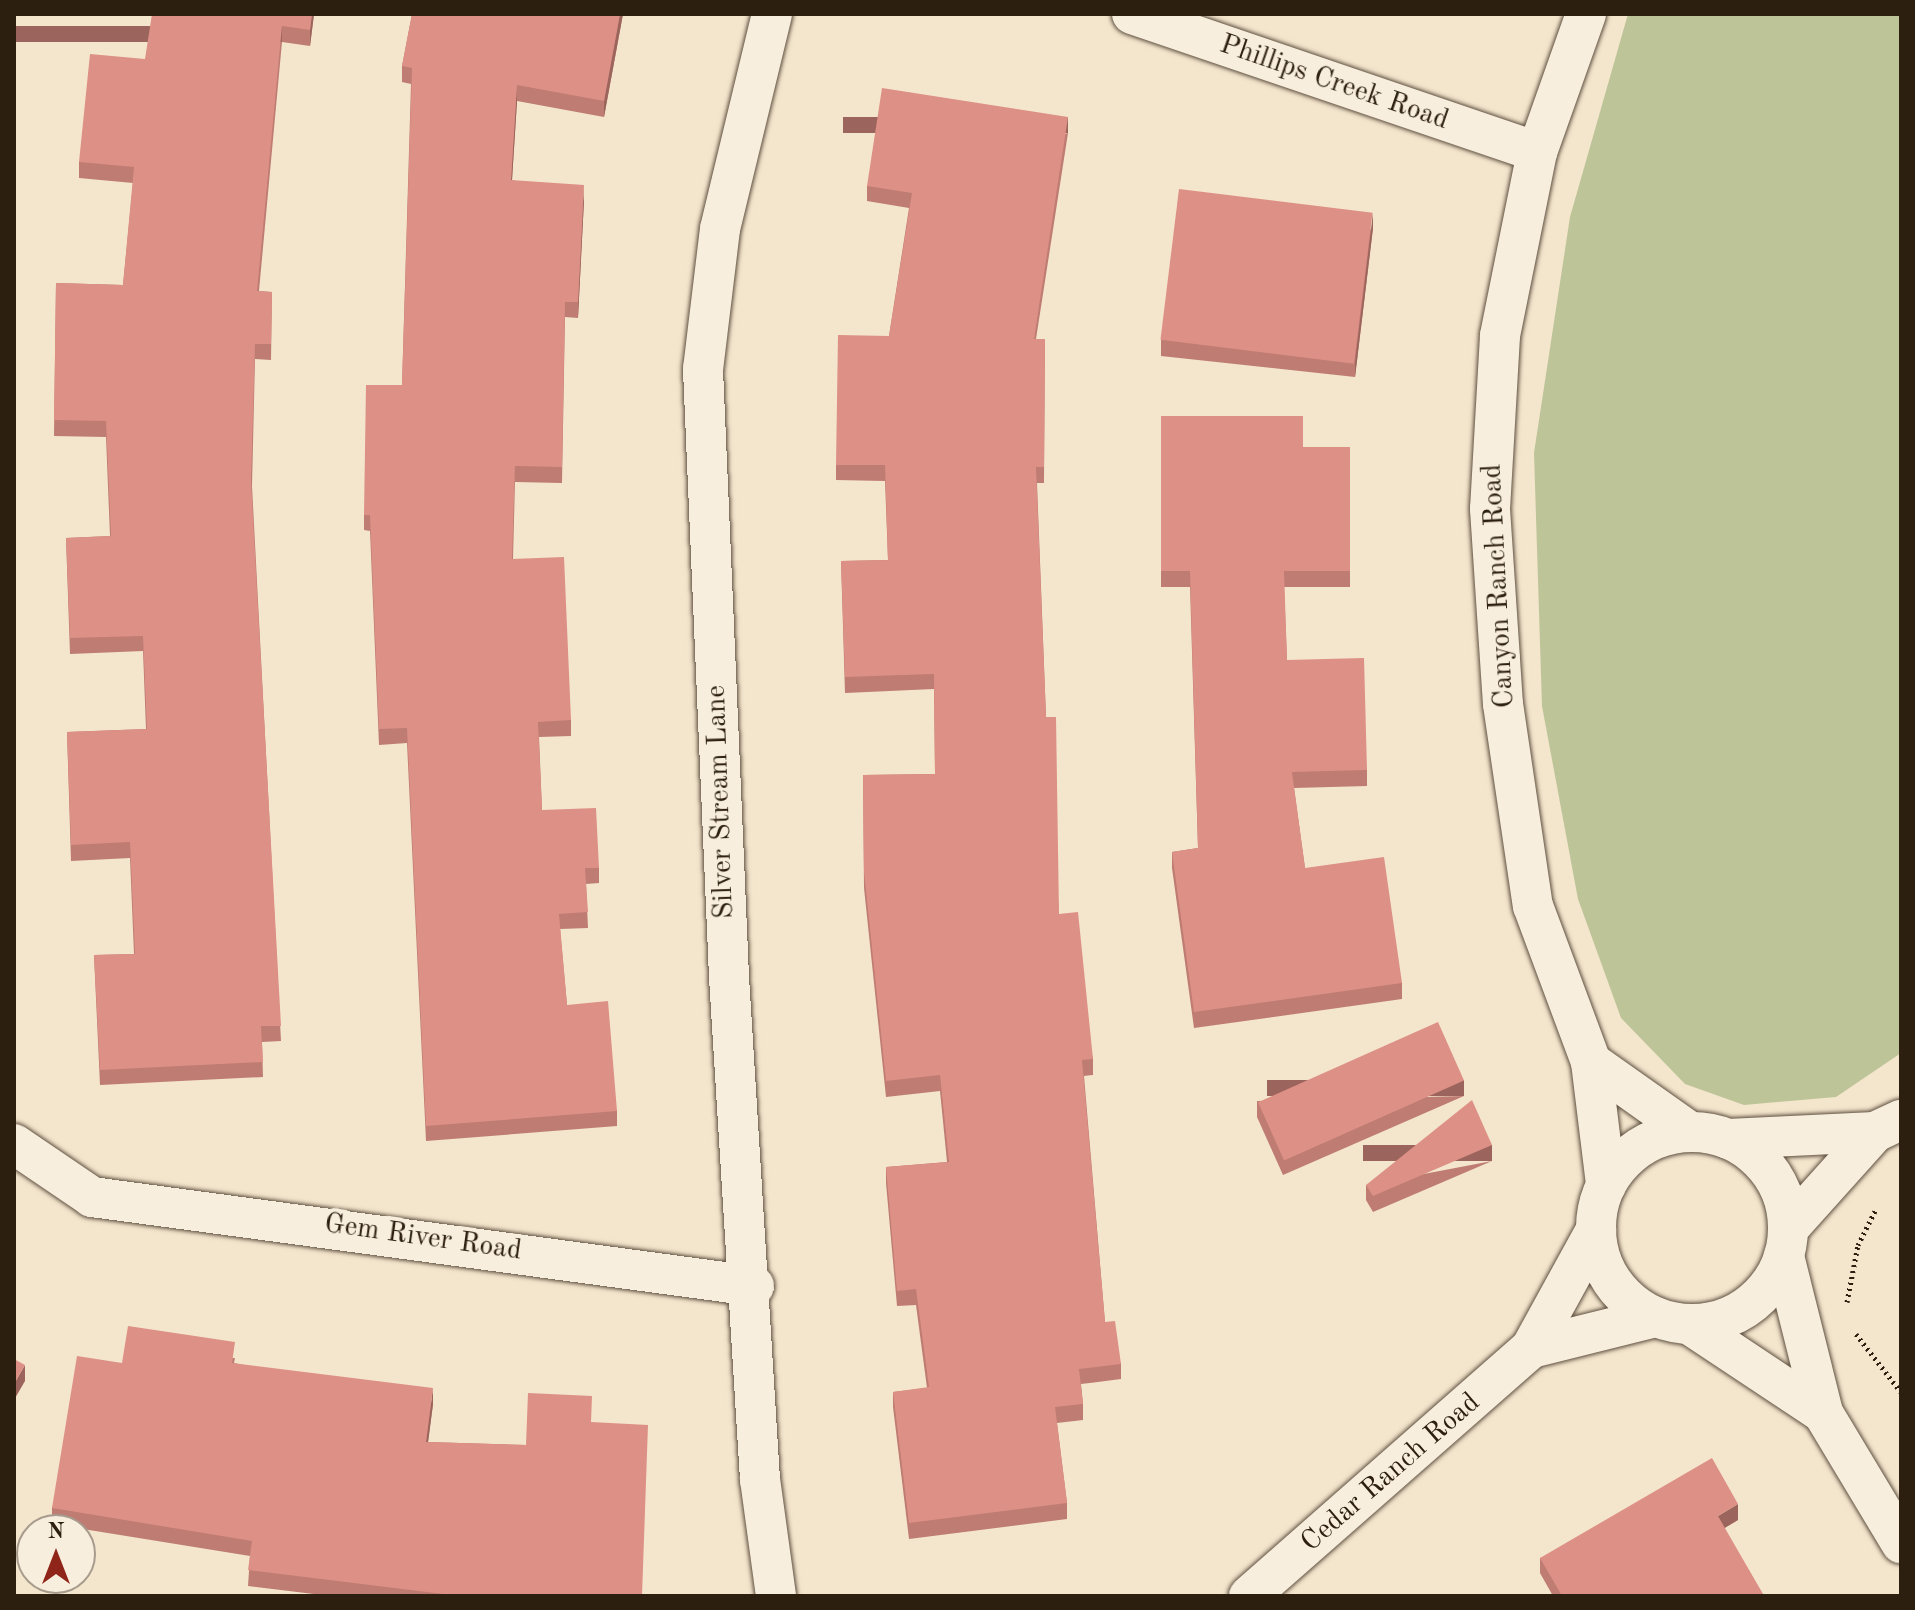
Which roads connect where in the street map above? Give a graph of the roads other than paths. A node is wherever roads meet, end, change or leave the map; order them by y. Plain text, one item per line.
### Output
1 (772, 14) edge
2 (1132, 14) edge
3 (1586, 14) edge
4 (1537, 152) junction
5 (1591, 1062) junction
6 (1888, 1126) edge
7 (1709, 1135) junction
8 (14, 1144) edge
9 (1606, 1185) junction
10 (1596, 1230) junction
11 (1786, 1242) junction
12 (754, 1286) junction
13 (1672, 1320) junction
14 (1531, 1348) junction
15 (1823, 1413) junction
16 (1901, 1543) edge
17 (776, 1596) edge
18 (1249, 1596) edge

1 - 12 street, Silver Stream Lane
2 - 4 street, Phillips Creek Road
3 - 4 street, Canyon Ranch Road
4 - 5 street, Canyon Ranch Road
5 - 7 street
5 - 9 street, Canyon Ranch Road
6 - 7 street
6 - 11 street
7 - 9 street
7 - 11 street
8 - 12 street, Gem River Road
9 - 10 street
10 - 13 street
10 - 14 street, Cedar Ranch Road
11 - 13 street
11 - 15 street
12 - 17 street, Silver Stream Lane
13 - 14 street, Cedar Ranch Road
13 - 15 street
14 - 18 street, Cedar Ranch Road
15 - 16 street

